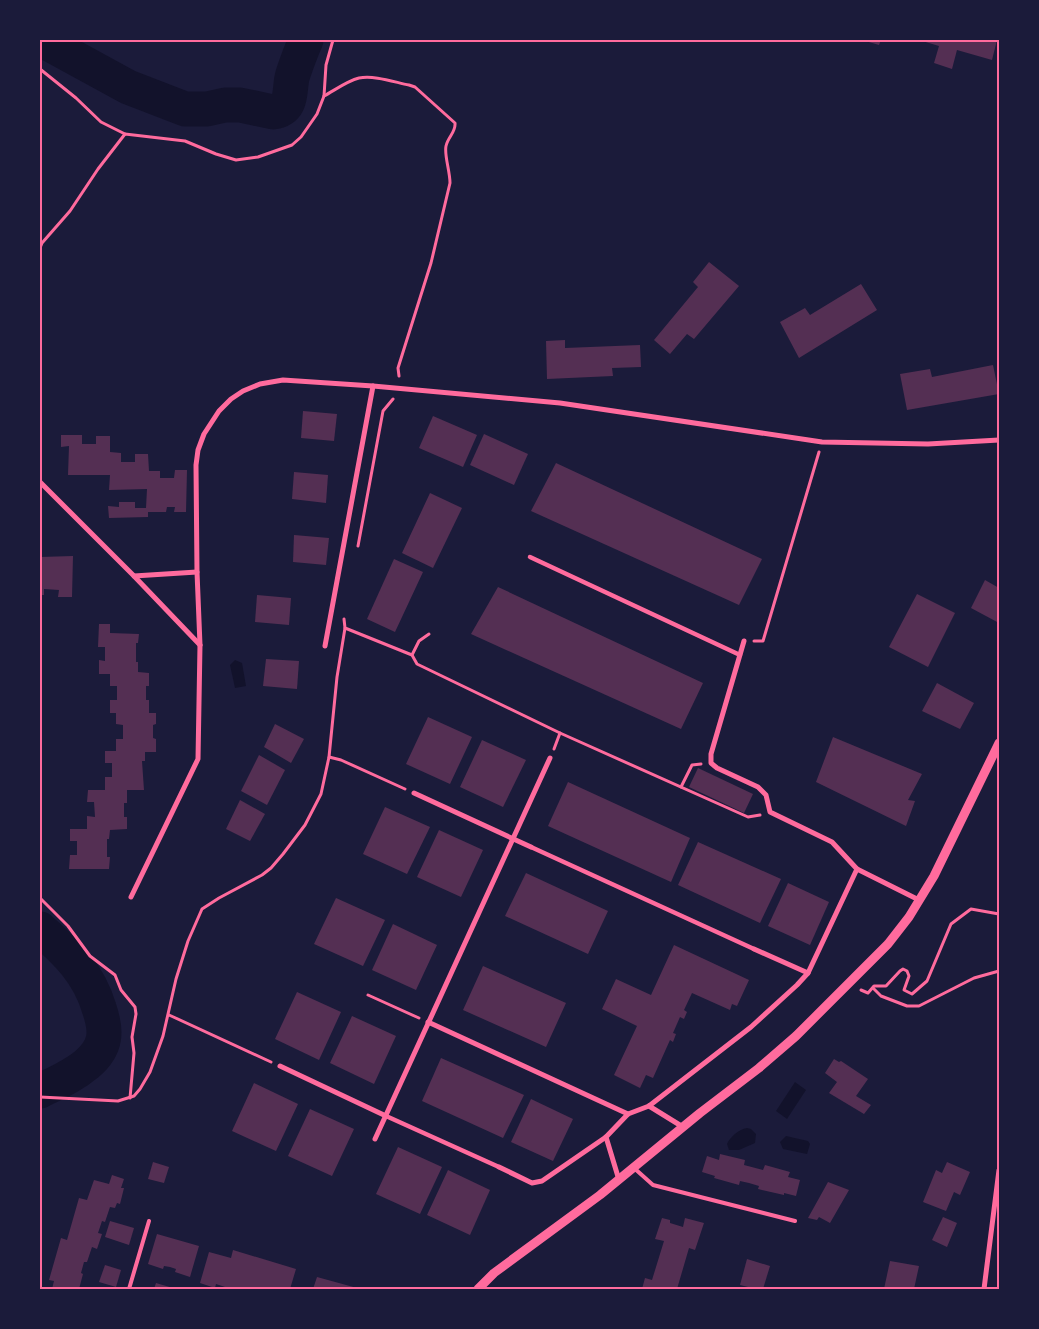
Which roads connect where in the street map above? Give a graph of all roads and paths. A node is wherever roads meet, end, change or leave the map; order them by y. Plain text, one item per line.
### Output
1 (333, 40) edge
2 (40, 69) edge
3 (324, 96) junction
4 (125, 134) junction
5 (40, 248) edge
6 (373, 386) junction
7 (399, 388) junction
8 (999, 440) edge
9 (822, 442) junction
10 (40, 482) edge
11 (356, 555) dead end
12 (530, 557) dead end
13 (197, 572) junction
14 (134, 576) junction
15 (346, 611) dead end
16 (345, 628) junction
17 (429, 634) dead end
18 (744, 641) joint
19 (200, 645) junction
20 (325, 646) dead end
21 (412, 655) junction
22 (740, 655) junction
23 (999, 743) edge
24 (330, 757) junction
25 (550, 758) dead end
26 (712, 763) junction
27 (682, 787) junction
28 (414, 793) joint
29 (770, 812) junction
30 (513, 839) junction
31 (531, 847) joint
32 (857, 870) junction
33 (131, 897) dead end
34 (40, 898) edge
35 (919, 900) junction
36 (999, 914) edge
37 (754, 949) joint
38 (999, 971) edge
39 (808, 973) junction
40 (873, 988) junction
41 (861, 990) dead end
42 (368, 995) dead end
43 (169, 1015) junction
44 (428, 1022) junction
45 (280, 1066) joint
46 (40, 1097) edge
47 (130, 1098) junction
48 (649, 1106) junction
49 (628, 1114) junction
50 (386, 1116) junction
51 (683, 1127) junction
52 (606, 1137) junction
53 (375, 1139) dead end
54 (499, 1167) joint
55 (634, 1168) junction
56 (999, 1170) edge
57 (619, 1180) junction
58 (149, 1221) dead end
59 (795, 1221) dead end
60 (129, 1289) edge
61 (478, 1289) edge
62 (984, 1289) edge

1 - 3 path
2 - 4 path
3 - 4 path
3 - 7 path
4 - 5 path
6 - 7 street
6 - 13 street
6 - 20 street
7 - 9 street
7 - 11 path
8 - 9 street
9 - 18 path
10 - 14 street
12 - 22 street
13 - 14 street
13 - 19 street
14 - 19 street
15 - 16 path
16 - 21 path
16 - 24 path
17 - 21 path
18 - 22 street
19 - 33 street
21 - 27 path
22 - 26 street
23 - 35 street
24 - 28 path
24 - 43 path
25 - 30 street
26 - 27 path
26 - 29 street
27 - 29 path
28 - 30 street
29 - 32 street
30 - 31 street
30 - 44 street
31 - 37 street
32 - 35 street
32 - 39 street
34 - 47 path
35 - 51 street
36 - 40 path
37 - 39 street
38 - 40 path
39 - 48 street
40 - 41 path
42 - 44 path
43 - 45 path
43 - 47 path
44 - 49 street
44 - 50 street
45 - 50 street
46 - 47 path
48 - 49 street
48 - 51 street
49 - 52 street
50 - 53 street
50 - 54 street
51 - 55 street
52 - 54 street
52 - 57 street
55 - 57 street
55 - 59 lane
56 - 62 street
57 - 61 street
58 - 60 lane

